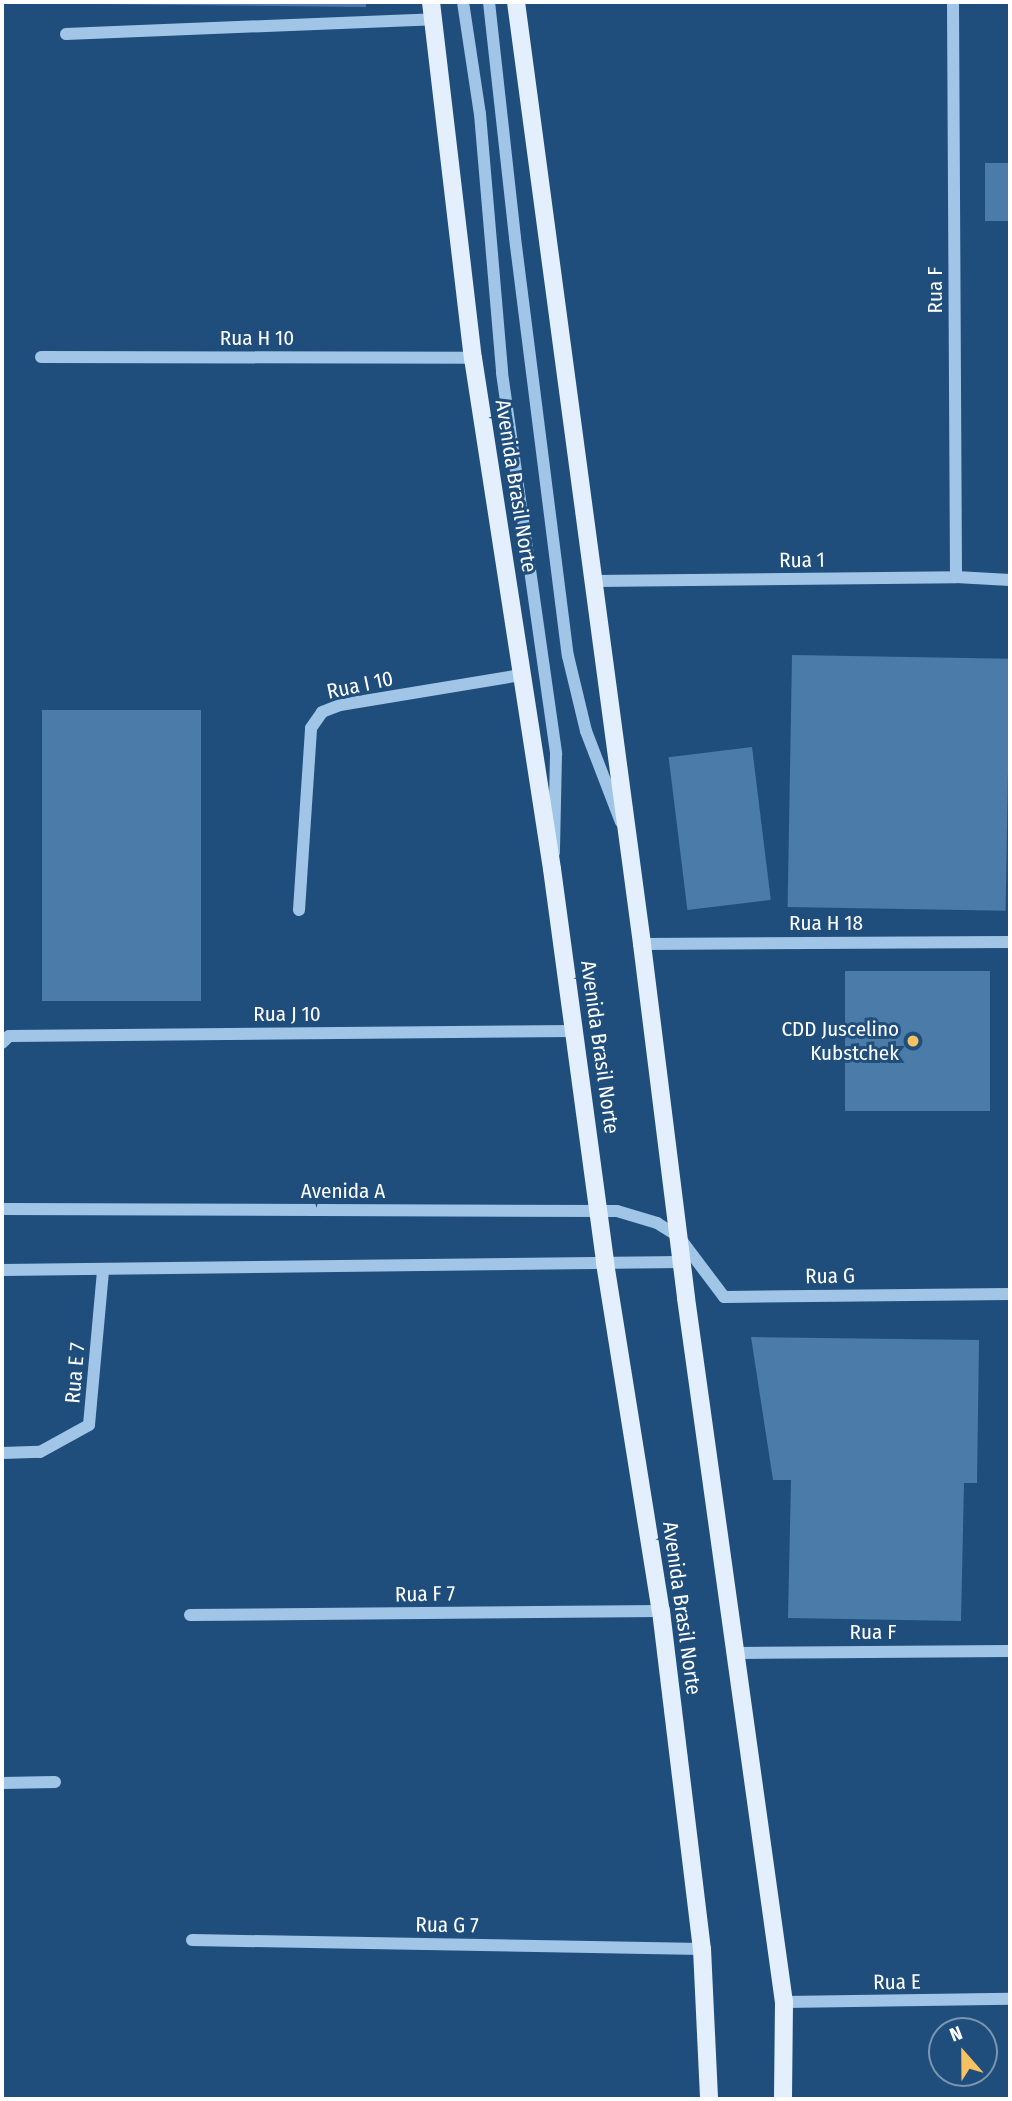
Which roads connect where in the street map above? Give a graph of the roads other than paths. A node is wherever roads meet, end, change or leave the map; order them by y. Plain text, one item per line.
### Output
1 (463, 2) edge
2 (489, 2) edge
3 (516, 2) edge
4 (953, 2) edge
5 (433, 10) edge
6 (66, 34) dead end
7 (41, 357) dead end
8 (473, 358) junction
9 (956, 577) junction
10 (1010, 580) edge
11 (594, 581) junction
12 (522, 675) junction
13 (628, 838) junction
14 (552, 869) junction
15 (299, 909) dead end
16 (1010, 942) edge
17 (642, 944) junction
18 (575, 1031) junction
19 (2, 1043) edge
20 (2, 1209) edge
21 (599, 1210) junction
22 (679, 1237) junction
23 (605, 1262) junction
24 (681, 1262) junction
25 (2, 1270) edge
26 (103, 1271) junction
27 (1010, 1294) edge
28 (2, 1453) edge
29 (661, 1611) junction
30 (190, 1615) dead end
31 (1010, 1651) edge
32 (736, 1653) junction
33 (55, 1782) dead end
34 (2, 1783) edge
35 (192, 1940) dead end
36 (702, 1949) junction
37 (1010, 1999) edge
38 (784, 2002) junction
39 (709, 2099) edge
40 (783, 2099) edge

1 - 14 street
2 - 13 street
3 - 11 main road
4 - 9 street, Rua F
5 - 6 street
5 - 8 main road, Avenida Brasil Norte
7 - 8 street, Rua H 10
8 - 12 main road, Avenida Brasil Norte
9 - 10 street, Rua 1
9 - 11 street, Rua 1
11 - 13 main road
12 - 14 main road, Avenida Brasil Norte
12 - 15 street, Rua I 10
13 - 17 main road
14 - 18 main road, Avenida Brasil Norte
16 - 17 street, Rua H 18
17 - 22 main road
18 - 19 street, Rua J 10
18 - 21 main road, Avenida Brasil Norte
20 - 21 street, Avenida A
21 - 22 street, Avenida A
21 - 23 main road, Avenida Brasil Norte
22 - 24 main road
22 - 27 street, Rua G
23 - 24 street
23 - 26 street
23 - 29 main road, Avenida Brasil Norte
24 - 32 main road
25 - 26 street
26 - 28 street, Rua E 7
29 - 30 street, Rua F 7
29 - 36 main road, Avenida Brasil Norte
31 - 32 street, Rua F
32 - 38 main road
33 - 34 street
35 - 36 street, Rua G 7
36 - 39 main road, Avenida Brasil Norte
37 - 38 street, Rua E
38 - 40 main road

